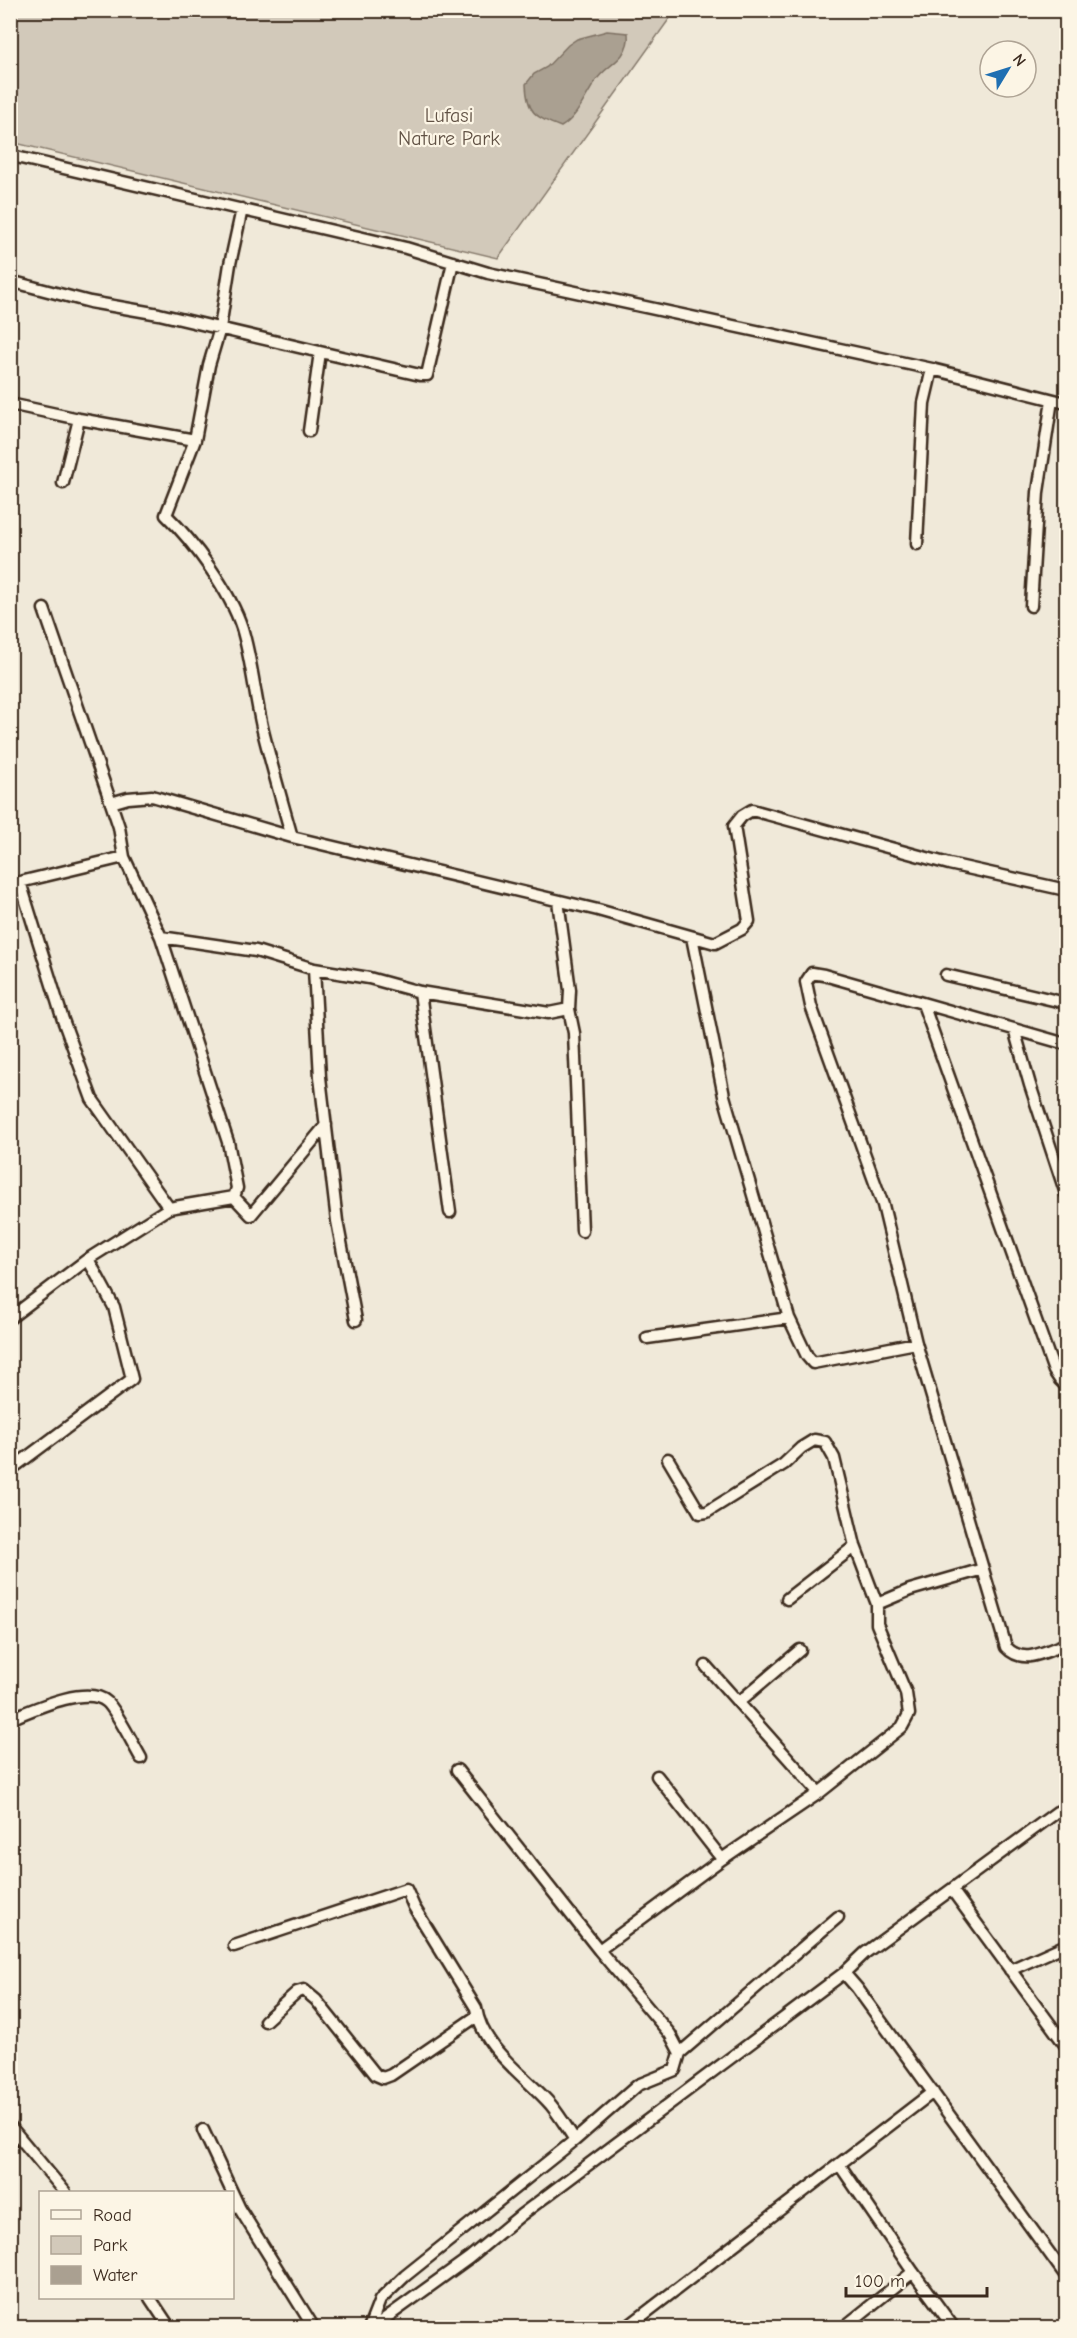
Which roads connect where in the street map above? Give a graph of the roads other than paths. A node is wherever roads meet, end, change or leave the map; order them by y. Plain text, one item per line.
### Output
1 (12, 156) dead end
2 (242, 209) junction
3 (453, 262) junction
4 (10, 281) edge
5 (220, 328) junction
6 (320, 352) junction
7 (932, 369) junction
8 (1052, 400) junction
9 (1066, 403) edge
10 (10, 404) edge
11 (79, 419) junction
12 (309, 431) dead end
13 (195, 440) junction
14 (63, 483) dead end
15 (917, 544) dead end
16 (1031, 606) dead end
17 (44, 609) dead end
18 (111, 803) junction
19 (292, 837) junction
20 (124, 857) junction
21 (1066, 890) edge
22 (558, 901) junction
23 (161, 937) junction
24 (693, 937) junction
25 (314, 969) junction
26 (946, 975) dead end
27 (420, 992) junction
28 (1066, 1003) edge
29 (923, 1004) junction
30 (569, 1009) junction
31 (1014, 1029) junction
32 (1066, 1044) edge
33 (326, 1125) junction
34 (1066, 1194) edge
35 (234, 1197) junction
36 (169, 1208) junction
37 (450, 1212) dead end
38 (582, 1231) dead end
39 (88, 1259) junction
40 (10, 1318) edge
41 (789, 1318) junction
42 (356, 1320) dead end
43 (647, 1338) dead end
44 (916, 1343) junction
45 (1066, 1386) edge
46 (668, 1459) dead end
47 (10, 1470) edge
48 (855, 1546) junction
49 (982, 1569) junction
50 (787, 1599) dead end
51 (877, 1604) junction
52 (1066, 1644) edge
53 (800, 1650) dead end
54 (706, 1666) dead end
55 (739, 1702) junction
56 (10, 1719) edge
57 (141, 1758) dead end
58 (457, 1770) dead end
59 (657, 1776) dead end
60 (819, 1793) junction
61 (1066, 1808) edge
62 (722, 1859) junction
63 (952, 1890) junction
64 (838, 1917) dead end
65 (1066, 1945) edge
66 (234, 1946) dead end
67 (599, 1950) junction
68 (1010, 1970) junction
69 (844, 1973) junction
70 (477, 2016) junction
71 (264, 2021) dead end
72 (1066, 2046) edge
73 (680, 2053) junction
74 (933, 2092) junction
75 (10, 2126) edge
76 (203, 2130) dead end
77 (575, 2140) junction
78 (839, 2164) junction
79 (63, 2191) edge
80 (232, 2191) edge
81 (234, 2196) edge
82 (913, 2272) junction
83 (1066, 2276) edge
84 (151, 2299) edge
85 (170, 2328) edge
86 (314, 2328) edge
87 (370, 2328) edge
88 (626, 2328) edge
89 (843, 2328) edge
90 (954, 2328) edge

1 - 2 street
2 - 3 street
2 - 5 street
3 - 6 street
3 - 7 street
4 - 5 street
5 - 6 street
5 - 13 street
6 - 12 street
7 - 8 street
7 - 15 street
8 - 9 street
8 - 16 street
10 - 11 street
11 - 13 street
11 - 14 street
13 - 19 street
17 - 18 street
18 - 19 street
18 - 20 street
19 - 22 street
20 - 23 street
20 - 36 street
21 - 24 street
22 - 24 street
22 - 30 street
23 - 25 street
23 - 35 street
24 - 41 street
25 - 27 street
25 - 33 street
26 - 28 street
27 - 30 street
27 - 37 street
29 - 31 street
29 - 44 street
29 - 45 street
30 - 38 street
31 - 32 street
31 - 34 street
33 - 35 street
33 - 42 street
35 - 36 street
36 - 39 street
39 - 40 street
39 - 47 street
41 - 43 street
41 - 44 street
44 - 49 street
46 - 48 street
48 - 50 street
48 - 51 street
49 - 51 street
49 - 52 street
51 - 60 street
53 - 55 street
54 - 55 street
55 - 60 street
56 - 57 street
58 - 67 street
59 - 62 street
60 - 62 street
61 - 63 street
62 - 67 street
63 - 68 street
63 - 69 street
64 - 73 street
65 - 68 street
66 - 70 street
67 - 73 street
68 - 72 street
69 - 74 street
69 - 87 street
70 - 71 street
70 - 77 street
73 - 77 street
74 - 78 street
74 - 83 street
75 - 79 street
76 - 80 street
77 - 87 street
78 - 82 street
78 - 88 street
81 - 86 street
82 - 89 street
82 - 90 street
84 - 85 street

